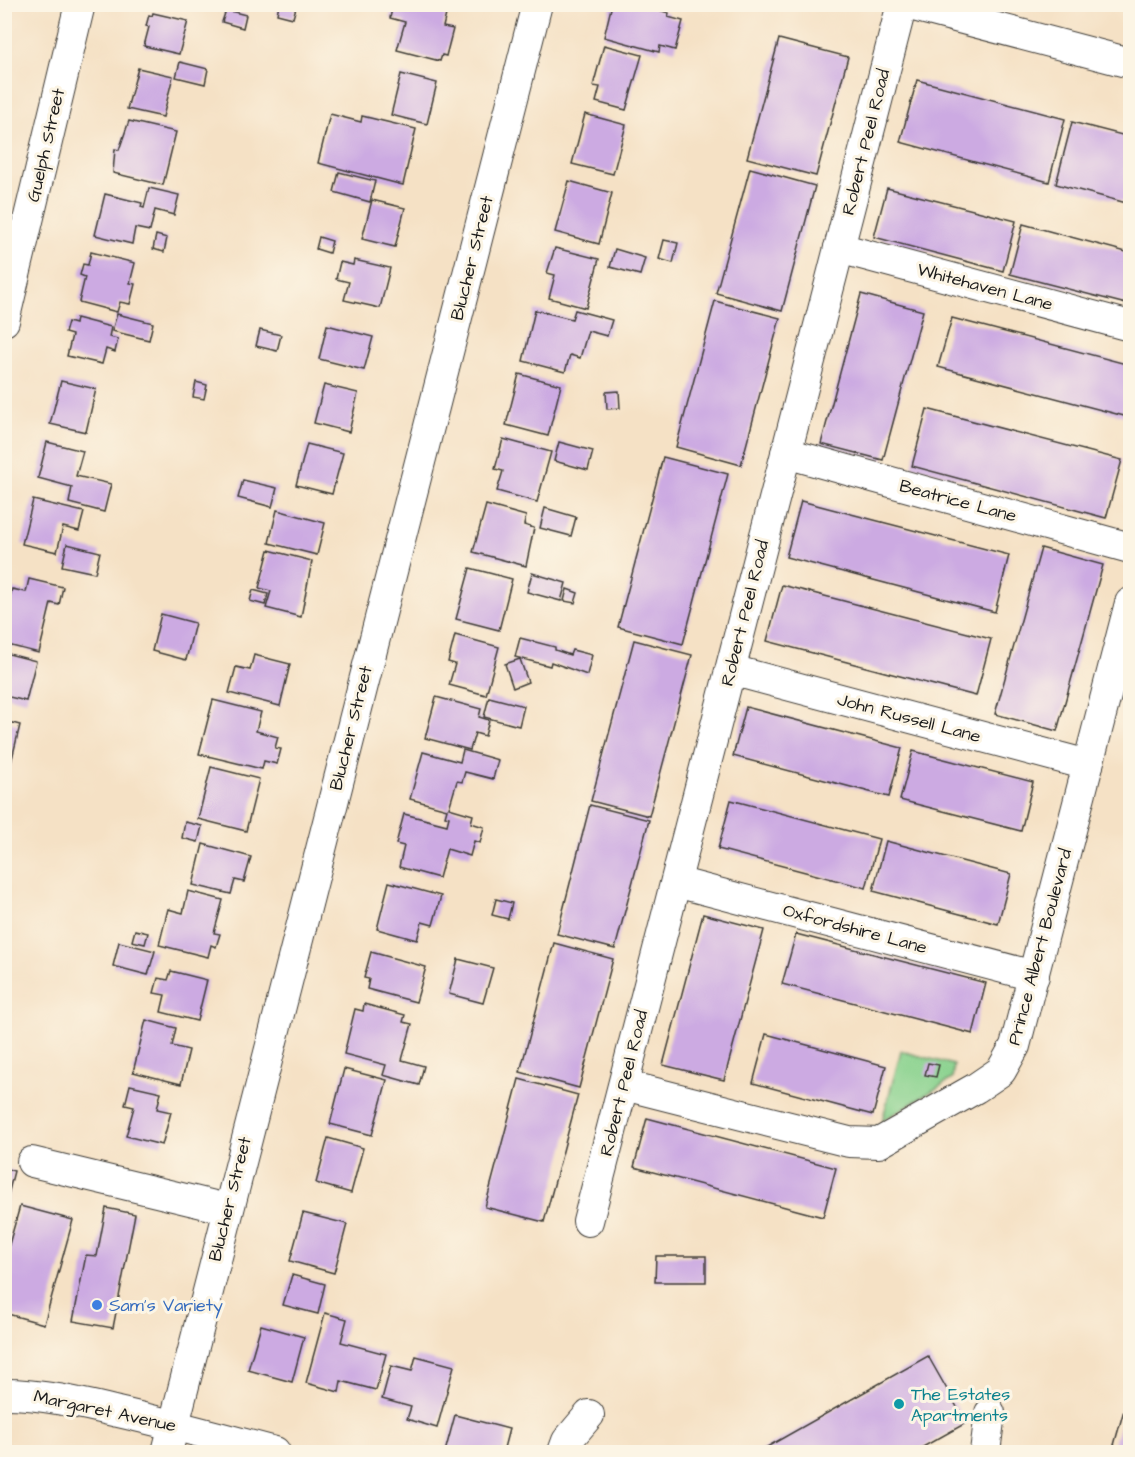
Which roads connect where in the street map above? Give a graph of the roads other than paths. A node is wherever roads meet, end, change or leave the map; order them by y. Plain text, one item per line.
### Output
1 (80, 4) edge
2 (537, 4) edge
3 (904, 4) edge
4 (1131, 63) edge
5 (839, 248) junction
6 (6, 314) edge
7 (1131, 326) edge
8 (786, 453) junction
9 (1131, 548) edge
10 (1131, 603) edge
11 (730, 670) junction
12 (1088, 765) junction
13 (676, 882) junction
14 (1034, 976) junction
15 (624, 1085) junction
16 (32, 1162) dead end
17 (227, 1209) junction
18 (588, 1221) dead end
19 (4, 1394) edge
20 (990, 1413) dead end
21 (589, 1415) dead end
22 (170, 1439) edge
23 (275, 1452) edge
24 (563, 1452) edge
25 (985, 1452) edge

1 - 6 street, Guelph Street
2 - 17 street, Blucher Street
3 - 4 street
3 - 5 street, Robert Peel Road
5 - 7 street, Whitehaven Lane
5 - 8 street, Robert Peel Road
8 - 9 street, Beatrice Lane
8 - 11 street, Robert Peel Road
10 - 12 street, Prince Albert Boulevard
11 - 12 street, John Russell Lane
11 - 13 street, Robert Peel Road
12 - 14 street, Prince Albert Boulevard
13 - 14 street, Oxfordshire Lane
13 - 15 street, Robert Peel Road
14 - 15 street, Prince Albert Boulevard
15 - 18 street, Robert Peel Road
16 - 17 street
17 - 22 street, Blucher Street
19 - 22 street, Margaret Avenue
20 - 25 street
21 - 24 street
22 - 23 street, Margaret Avenue

